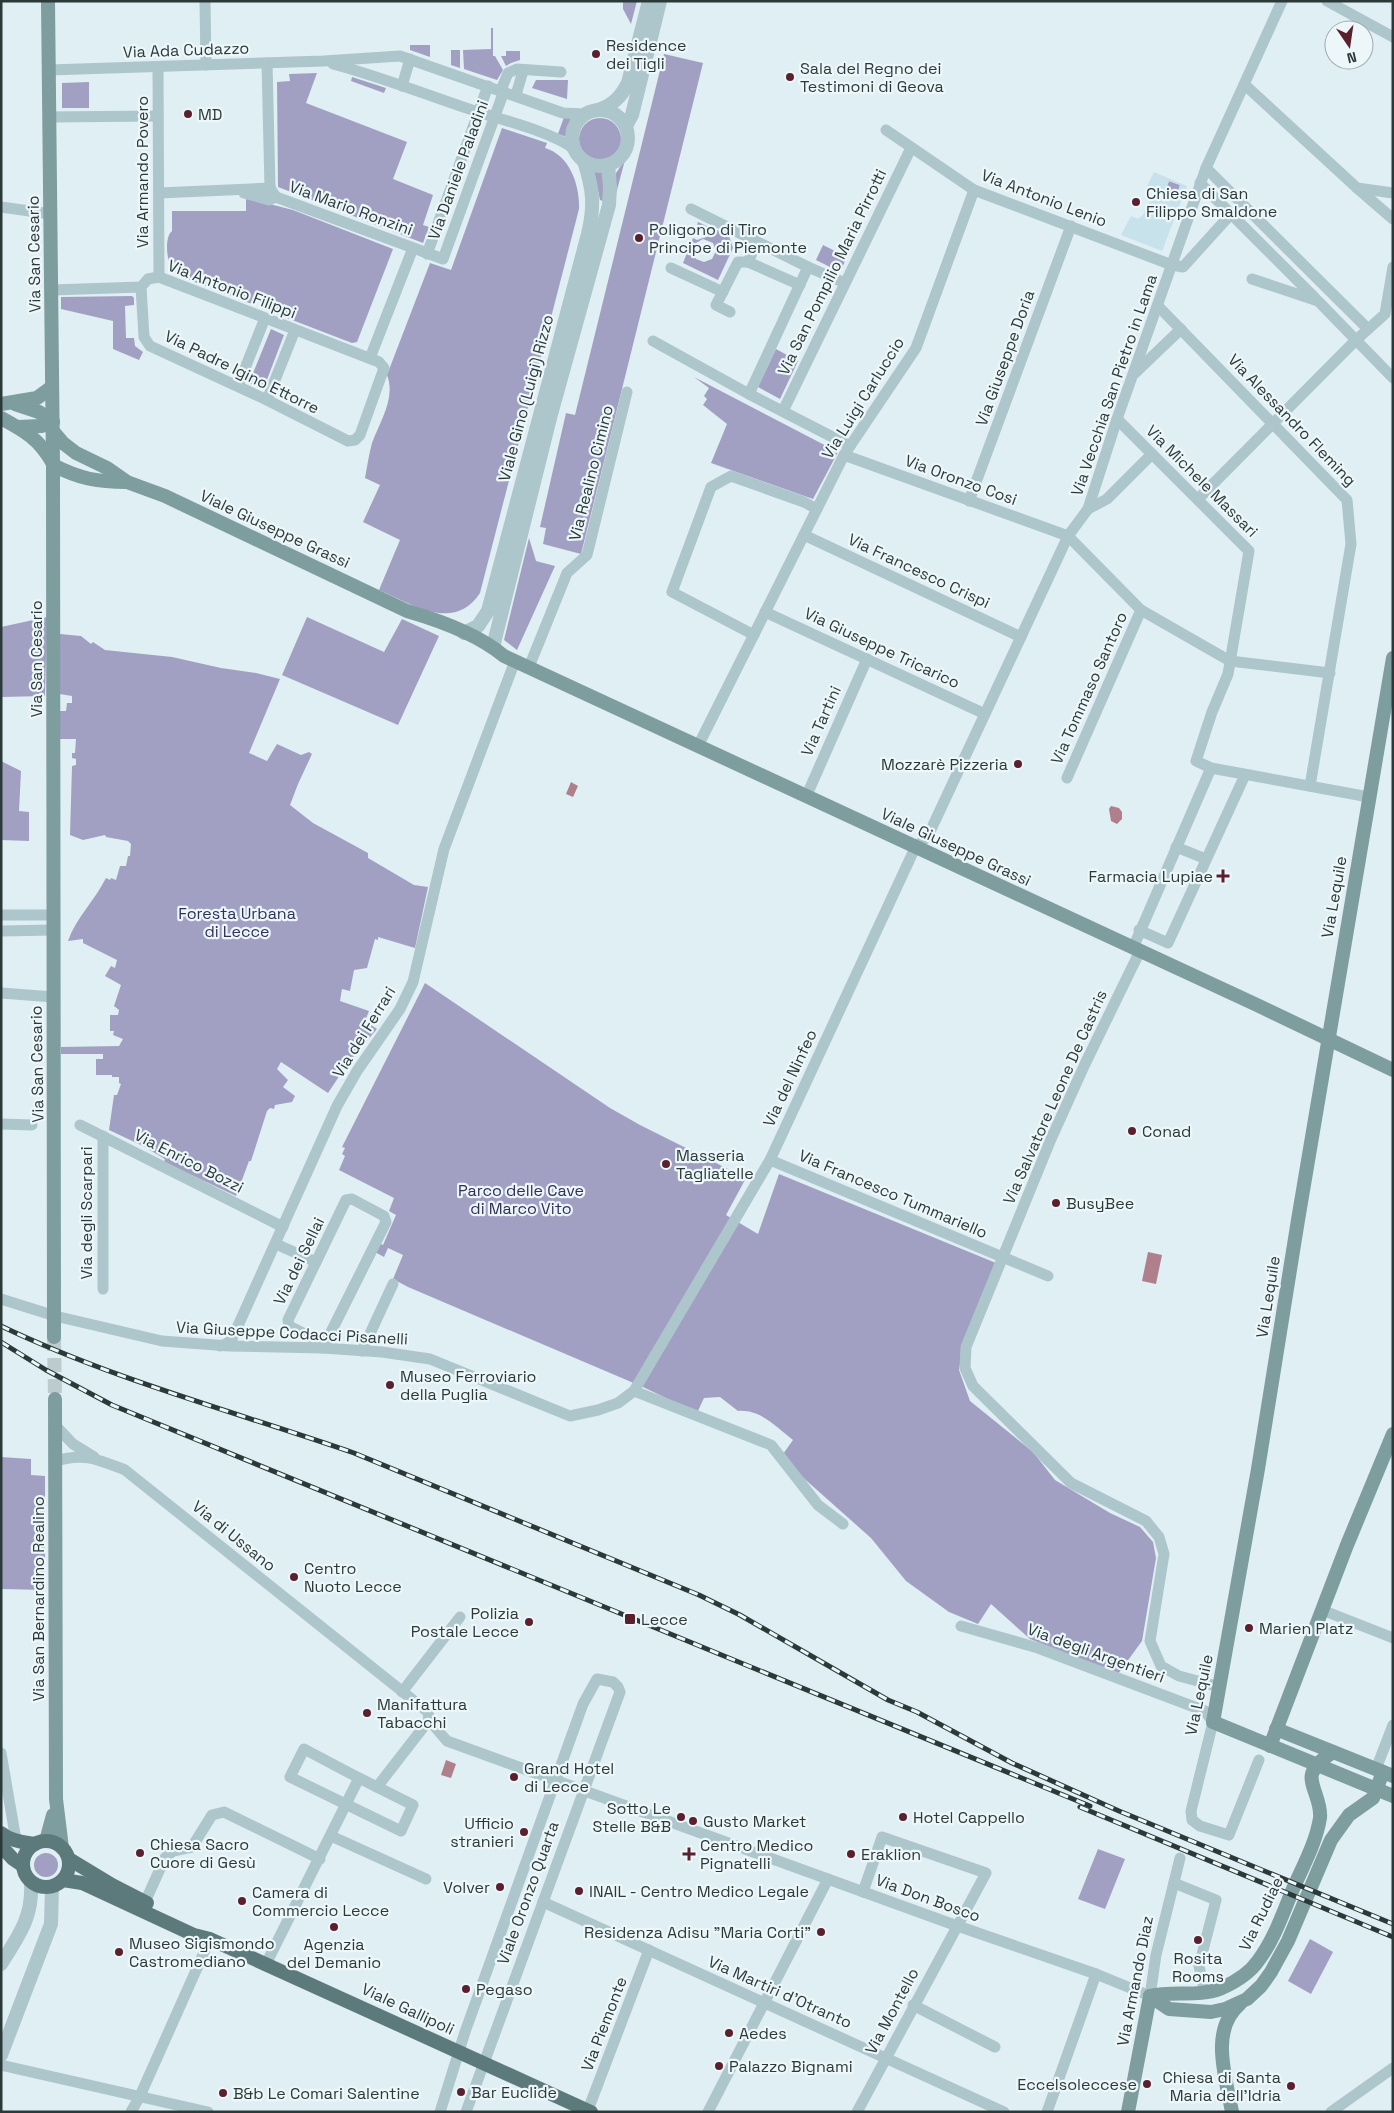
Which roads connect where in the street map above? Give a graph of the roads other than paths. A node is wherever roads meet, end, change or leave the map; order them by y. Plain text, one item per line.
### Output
1 (48, 1) edge
2 (206, 1) edge
3 (649, 1) edge
4 (660, 1) edge
5 (1282, 1) edge
6 (1327, 1) edge
7 (1393, 37) edge
8 (410, 59) junction
9 (324, 62) junction
10 (268, 63) junction
11 (206, 65) junction
12 (158, 67) junction
13 (49, 70) junction
14 (523, 71) junction
15 (561, 72) dead end
16 (1245, 85) junction
17 (402, 86) junction
18 (488, 86) junction
19 (502, 91) junction
20 (516, 95) junction
21 (478, 112) junction
22 (591, 112) junction
23 (158, 116) junction
24 (50, 117) junction
25 (495, 117) junction
26 (626, 126) junction
27 (886, 130) dead end
28 (911, 148) junction
29 (574, 149) junction
30 (584, 161) junction
31 (608, 165) junction
32 (1206, 168) junction
33 (1200, 183) junction
34 (1357, 188) junction
35 (974, 190) junction
36 (158, 193) junction
37 (273, 193) junction
38 (1393, 193) edge
39 (1, 207) edge
40 (691, 209) dead end
41 (51, 214) junction
42 (1231, 214) junction
43 (1393, 219) edge
44 (1071, 226) junction
45 (757, 242) junction
46 (413, 248) junction
47 (427, 254) junction
48 (443, 259) joint
49 (748, 262) junction
50 (1172, 265) junction
51 (808, 267) junction
52 (1393, 267) edge
53 (671, 268) dead end
54 (159, 277) junction
55 (1252, 279) dead end
56 (845, 283) junction
57 (800, 286) junction
58 (141, 287) junction
59 (52, 290) junction
60 (723, 292) junction
61 (1318, 302) junction
62 (1158, 306) junction
63 (730, 312) dead end
64 (265, 318) junction
65 (1181, 329) junction
66 (1368, 329) junction
67 (295, 330) junction
68 (1356, 340) junction
69 (653, 341) dead end
70 (370, 358) junction
71 (1133, 375) junction
72 (1393, 378) edge
73 (238, 386) junction
74 (52, 387) junction
75 (628, 392) dead end
76 (749, 394) junction
77 (267, 400) junction
78 (7, 404) edge
79 (783, 410) junction
80 (1, 418) edge
81 (1117, 419) junction
82 (1273, 424) junction
83 (53, 426) junction
84 (18, 427) junction
85 (847, 451) junction
86 (76, 453) junction
87 (1152, 454) junction
88 (53, 465) junction
89 (127, 482) junction
90 (1198, 499) junction
91 (969, 500) junction
92 (1088, 508) junction
93 (817, 509) junction
94 (804, 535) junction
95 (1068, 536) junction
96 (1141, 610) junction
97 (406, 611) junction
98 (765, 612) junction
99 (464, 633) junction
100 (754, 635) junction
101 (1021, 637) junction
102 (493, 646) junction
103 (510, 658) junction
104 (1393, 658) edge
105 (867, 659) junction
106 (1230, 662) junction
107 (529, 667) junction
108 (1330, 673) junction
109 (985, 714) junction
110 (698, 746) junction
111 (1211, 768) junction
112 (1245, 774) junction
113 (1067, 778) dead end
114 (1310, 786) junction
115 (806, 796) junction
116 (1369, 797) junction
117 (1176, 847) junction
118 (914, 848) junction
119 (1206, 859) junction
120 (1, 915) edge
121 (54, 915) junction
122 (54, 930) junction
123 (1139, 930) junction
124 (1, 931) edge
125 (1136, 950) junction
126 (1, 993) edge
127 (54, 997) junction
128 (1328, 1039) junction
129 (1393, 1070) edge
130 (1, 1124) edge
131 (32, 1125) dead end
132 (80, 1125) dead end
133 (103, 1136) junction
134 (770, 1160) junction
135 (283, 1227) junction
136 (276, 1244) junction
137 (1003, 1258) junction
138 (316, 1262) junction
139 (1048, 1276) dead end
140 (393, 1284) dead end
141 (102, 1289) dead end
142 (1, 1299) edge
143 (54, 1316) junction
144 (54, 1338) tunnel mouth
145 (220, 1346) junction
146 (322, 1348) junction
147 (362, 1350) junction
148 (634, 1392) junction
149 (55, 1399) tunnel mouth
150 (55, 1425) junction
151 (1393, 1434) edge
152 (96, 1458) junction
153 (56, 1461) junction
154 (844, 1524) dead end
155 (1322, 1610) junction
156 (460, 1617) dead end
157 (961, 1626) dead end
158 (1393, 1638) edge
159 (1220, 1687) junction
160 (402, 1692) junction
161 (429, 1720) junction
162 (1213, 1722) junction
163 (1393, 1725) edge
164 (1276, 1729) junction
165 (1270, 1746) junction
166 (1333, 1752) junction
167 (1, 1753) edge
168 (1259, 1760) dead end
169 (1317, 1766) junction
170 (1384, 1772) edge
171 (360, 1778) junction
172 (555, 1780) junction
173 (377, 1787) junction
174 (582, 1790) junction
175 (1376, 1790) junction
176 (1393, 1796) edge
177 (56, 1800) junction
178 (1393, 1804) edge
179 (346, 1805) junction
180 (1343, 1822) junction
181 (1, 1833) edge
182 (331, 1836) junction
183 (16, 1840) junction
184 (41, 1842) junction
185 (1, 1846) edge
186 (66, 1853) junction
187 (1180, 1858) dead end
188 (320, 1859) junction
189 (22, 1865) junction
190 (426, 1879) dead end
191 (828, 1879) junction
192 (31, 1882) junction
193 (1174, 1883) junction
194 (58, 1884) junction
195 (863, 1892) junction
196 (145, 1902) junction
197 (542, 1902) junction
198 (956, 1925) junction
199 (210, 1939) junction
200 (649, 1950) junction
201 (1, 1964) edge
202 (266, 1964) junction
203 (1096, 1974) junction
204 (1205, 1993) junction
205 (1150, 1996) junction
206 (1247, 1999) junction
207 (763, 2003) junction
208 (913, 2005) junction
209 (995, 2047) dead end
210 (459, 2051) junction
211 (1, 2055) edge
212 (886, 2057) junction
213 (484, 2063) junction
214 (1, 2065) edge
215 (1391, 2072) edge
216 (140, 2096) junction
217 (176, 2108) edge
218 (590, 2111) edge
219 (1131, 2111) edge
220 (131, 2112) edge
221 (208, 2112) edge
222 (440, 2112) edge
223 (466, 2112) edge
224 (708, 2112) edge
225 (857, 2112) edge
226 (1004, 2112) edge
227 (1047, 2112) edge
228 (1232, 2112) edge
229 (1331, 2112) edge

1 - 13 main road, Via San Cesario
2 - 11 street
3 - 22 street
4 - 26 street
5 - 16 street, Via Vecchia San Pietro in Lama
6 - 7 street
8 - 9 street, Via Ada Cudazzo
8 - 17 street
8 - 18 street, Via Ada Cudazzo
9 - 10 street, Via Ada Cudazzo
9 - 17 street, Via Ada Cudazzo
10 - 11 street, Via Ada Cudazzo
10 - 37 street
11 - 12 street, Via Ada Cudazzo
12 - 13 street, Via Ada Cudazzo
12 - 23 street, Via Armando Povero
13 - 24 main road, Via San Cesario
14 - 15 street
14 - 19 street, Via Daniele Paladini
14 - 20 street
16 - 32 street, Via Vecchia San Pietro in Lama
16 - 34 street
17 - 21 street, Via Ada Cudazzo
18 - 19 street, Via Ada Cudazzo
18 - 21 street, Via Daniele Paladini
19 - 20 street, Via Ada Cudazzo
19 - 25 street, Via Daniele Paladini
20 - 22 street, Via Ada Cudazzo
21 - 25 street, Via Ada Cudazzo
21 - 47 street, Via Daniele Paladini
22 - 26 street
22 - 29 street
23 - 24 street
23 - 36 street, Via Armando Povero
24 - 41 main road, Via San Cesario
25 - 29 street, Via Ada Cudazzo
25 - 48 street, Via Daniele Paladini
26 - 31 street
27 - 28 street, Via Antonio Lenio
28 - 35 street, Via Antonio Lenio
28 - 56 street, Via San Pompilio Maria Pirrotti
29 - 30 street, Viale Gino (Luigi) Rizzo
30 - 31 street
30 - 99 street, Viale Gino (Luigi) Rizzo
31 - 102 street, Viale Gino (Luigi) Rizzo
32 - 33 street, Via Vecchia San Pietro in Lama
32 - 66 street
33 - 42 street
33 - 50 street, Via Vecchia San Pietro in Lama
34 - 38 street
34 - 43 street
35 - 44 street, Via Antonio Lenio
35 - 85 street, Via Luigi Carluccio
36 - 37 street, Via Mario Ronzini
36 - 54 street, Via Armando Povero
37 - 46 street, Via Mario Ronzini
39 - 41 street
40 - 45 street
41 - 59 main road, Via San Cesario
42 - 50 street
42 - 61 street
44 - 50 street, Via Antonio Lenio
44 - 91 street, Via Giuseppe Doria
45 - 49 street
45 - 51 street
46 - 47 street, Via Mario Ronzini
46 - 70 street, Via Daniele Paladini
47 - 48 street, Via Mario Ronzini
49 - 57 street
49 - 60 street
50 - 62 street, Via Vecchia San Pietro in Lama
51 - 56 street
51 - 57 street
52 - 66 street
53 - 60 street
54 - 58 street, Via Antonio Filippi
54 - 64 street, Via Antonio Filippi
55 - 61 street
56 - 79 street, Via San Pompilio Maria Pirrotti
57 - 76 street
58 - 59 street, Via Antonio Filippi
58 - 73 street, Via Padre Igino Ettorre
59 - 74 main road, Via San Cesario
60 - 63 street
61 - 68 street
62 - 65 street, Via Alessandro Fleming
62 - 71 street, Via Vecchia San Pietro in Lama
64 - 67 street, Via Antonio Filippi
64 - 73 street
65 - 71 street
65 - 82 street, Via Alessandro Fleming
66 - 68 street
67 - 70 street, Via Antonio Filippi
67 - 77 street
68 - 72 street
68 - 82 street
69 - 76 street, Via Oronzo Cosi
70 - 77 street, Via Padre Igino Ettorre
71 - 81 street, Via Vecchia San Pietro in Lama
73 - 77 street, Via Padre Igino Ettorre
74 - 78 main road
74 - 83 main road, Via San Cesario
75 - 107 street, Via Realino Cimino
76 - 79 street, Via Oronzo Cosi
78 - 83 main road, Viale Giuseppe Grassi
79 - 85 street, Via Oronzo Cosi
80 - 84 main road
81 - 87 street, Via Michele Massari
81 - 92 street, Via Vecchia San Pietro in Lama
82 - 90 street
82 - 108 street, Via Alessandro Fleming
83 - 84 main road
83 - 86 main road, Viale Giuseppe Grassi
83 - 88 main road, Via San Cesario
84 - 88 main road
85 - 91 street, Via Oronzo Cosi
85 - 93 street, Via Luigi Carluccio
86 - 88 main road
86 - 89 main road, Viale Giuseppe Grassi
87 - 90 street, Via Michele Massari
87 - 92 street
88 - 89 main road, Viale Giuseppe Grassi
88 - 121 main road, Via San Cesario
89 - 97 main road, Viale Giuseppe Grassi
90 - 106 street, Via Michele Massari
91 - 95 street, Via Oronzo Cosi
92 - 95 street, Via Vecchia San Pietro in Lama
93 - 94 street, Via Luigi Carluccio
93 - 100 street
94 - 98 street, Via Luigi Carluccio
94 - 101 street, Via Francesco Crispi
95 - 96 street
95 - 101 street, Via Vecchia San Pietro in Lama
96 - 106 street
96 - 113 street, Via Tommaso Santoro
97 - 99 main road, Viale Giuseppe Grassi
97 - 103 main road, Viale Giuseppe Grassi
98 - 100 street, Via Luigi Carluccio
98 - 105 street, Via Giuseppe Tricarico
99 - 102 main road, Viale Giuseppe Grassi
100 - 110 street, Via Luigi Carluccio
101 - 109 street, Via Vecchia San Pietro in Lama
102 - 103 main road, Viale Giuseppe Grassi
103 - 107 main road, Viale Giuseppe Grassi
103 - 135 street, Via dei Ferrari
104 - 116 main road, Via Lequile
105 - 109 street, Via Giuseppe Tricarico
105 - 115 street, Via Tartini
106 - 108 street
106 - 111 street
107 - 110 main road, Viale Giuseppe Grassi
108 - 114 street, Via Alessandro Fleming
109 - 118 street, Via Vecchia San Pietro in Lama
110 - 115 main road, Viale Giuseppe Grassi
111 - 112 street
111 - 117 street, Via Salvatore Leone De Castris
112 - 114 street
112 - 119 street
114 - 116 street
115 - 118 main road, Viale Giuseppe Grassi
116 - 128 main road, Via Lequile
117 - 119 street
117 - 123 street, Via Salvatore Leone De Castris
118 - 125 main road, Viale Giuseppe Grassi
118 - 134 street, Via del Ninfeo
119 - 123 street
120 - 121 street
121 - 122 main road, Via San Cesario
122 - 124 street
122 - 127 main road, Via San Cesario
123 - 125 street, Via Salvatore Leone De Castris
125 - 128 main road, Viale Giuseppe Grassi
125 - 137 street, Via Salvatore Leone De Castris
126 - 127 street
127 - 143 main road, Via San Cesario
128 - 129 main road, Viale Giuseppe Grassi
128 - 159 main road, Via Lequile
130 - 131 street
132 - 133 street, Via Enrico Bozzi
133 - 135 street, Via Enrico Bozzi
133 - 141 street, Via degli Scarpari
134 - 137 street, Via Francesco Tummariello
134 - 148 street, Via del Ninfeo
135 - 136 street, Via dei Ferrari
136 - 138 street
136 - 145 street, Via dei Ferrari
137 - 139 street, Via Francesco Tummariello
137 - 159 street
138 - 146 street, Via dei Sellai
138 - 146 street, Via dei Sellai
140 - 147 street
142 - 143 street, Via Giuseppe Codacci Pisanelli
143 - 144 main road
143 - 145 street, Via Giuseppe Codacci Pisanelli
145 - 146 street, Via Giuseppe Codacci Pisanelli
146 - 147 street, Via Giuseppe Codacci Pisanelli
147 - 148 street, Via Giuseppe Codacci Pisanelli
148 - 154 street
149 - 150 main road, Via San Bernardino Realino
150 - 152 street
150 - 153 main road, Via San Bernardino Realino
151 - 155 main road
152 - 153 street, Via di Ussano
152 - 160 street, Via di Ussano
153 - 177 main road, Via San Bernardino Realino
155 - 158 street
155 - 164 main road
156 - 160 street
157 - 162 street, Via degli Argentieri
159 - 162 main road, Via Lequile
160 - 161 street, Via di Ussano
161 - 172 street, Via di Ussano
161 - 173 street
162 - 165 main road
162 - 168 street, Via Lequile
163 - 170 street
164 - 165 main road
164 - 166 main road
165 - 169 main road
166 - 169 main road
166 - 170 main road
167 - 183 street
169 - 175 main road
169 - 204 main road, Via Rudiae
170 - 175 main road
171 - 173 street
171 - 179 street
171 - 179 street
172 - 174 street
172 - 174 street, Viale Oronzo Quarta
172 - 210 street, Viale Oronzo Quarta
173 - 179 street
174 - 191 street, Via Don Bosco
174 - 197 street, Viale Oronzo Quarta
175 - 176 main road
175 - 180 main road, Via Rudiae
177 - 184 main road, Via San Bernardino Realino
177 - 186 main road, Via San Bernardino Realino
178 - 180 main road
179 - 182 street
180 - 206 main road, Via Rudiae
181 - 183 main road
182 - 188 street
182 - 190 street
183 - 184 main road
184 - 186 main road
184 - 189 main road
185 - 189 main road
186 - 194 main road
186 - 196 main road, Viale Gallipoli
187 - 193 street, Via Armando Diaz
188 - 196 street
188 - 202 street
189 - 192 main road
191 - 195 street, Via Don Bosco
191 - 207 street
192 - 194 main road
192 - 201 street
193 - 204 street
193 - 205 street, Via Armando Diaz
194 - 199 main road, Viale Gallipoli
194 - 211 street
195 - 198 street, Via Don Bosco
195 - 198 street, Via Montello
196 - 199 main road, Viale Gallipoli
197 - 200 street, Via Martiri d'Otranto
197 - 213 street, Viale Oronzo Quarta
198 - 203 street, Via Don Bosco
198 - 208 street, Via Montello
199 - 202 main road, Viale Gallipoli
199 - 216 street
200 - 207 street, Via Martiri d'Otranto
200 - 218 street, Via Piemonte
202 - 210 main road, Viale Gallipoli
203 - 205 street, Via Don Bosco
203 - 227 street
204 - 205 main road, Via Rudiae
205 - 206 main road, Via Rudiae
205 - 219 main road, Via Armando Diaz
206 - 228 main road
207 - 212 street, Via Martiri d'Otranto
207 - 224 street
208 - 209 street
208 - 212 street, Via Montello
210 - 213 main road, Viale Gallipoli
210 - 222 street, Viale Oronzo Quarta
212 - 225 street, Via Montello
212 - 226 street, Via Martiri d'Otranto
213 - 218 main road, Viale Gallipoli
213 - 223 street, Viale Oronzo Quarta
214 - 216 street
215 - 229 street
216 - 217 street
216 - 220 street
217 - 221 street

